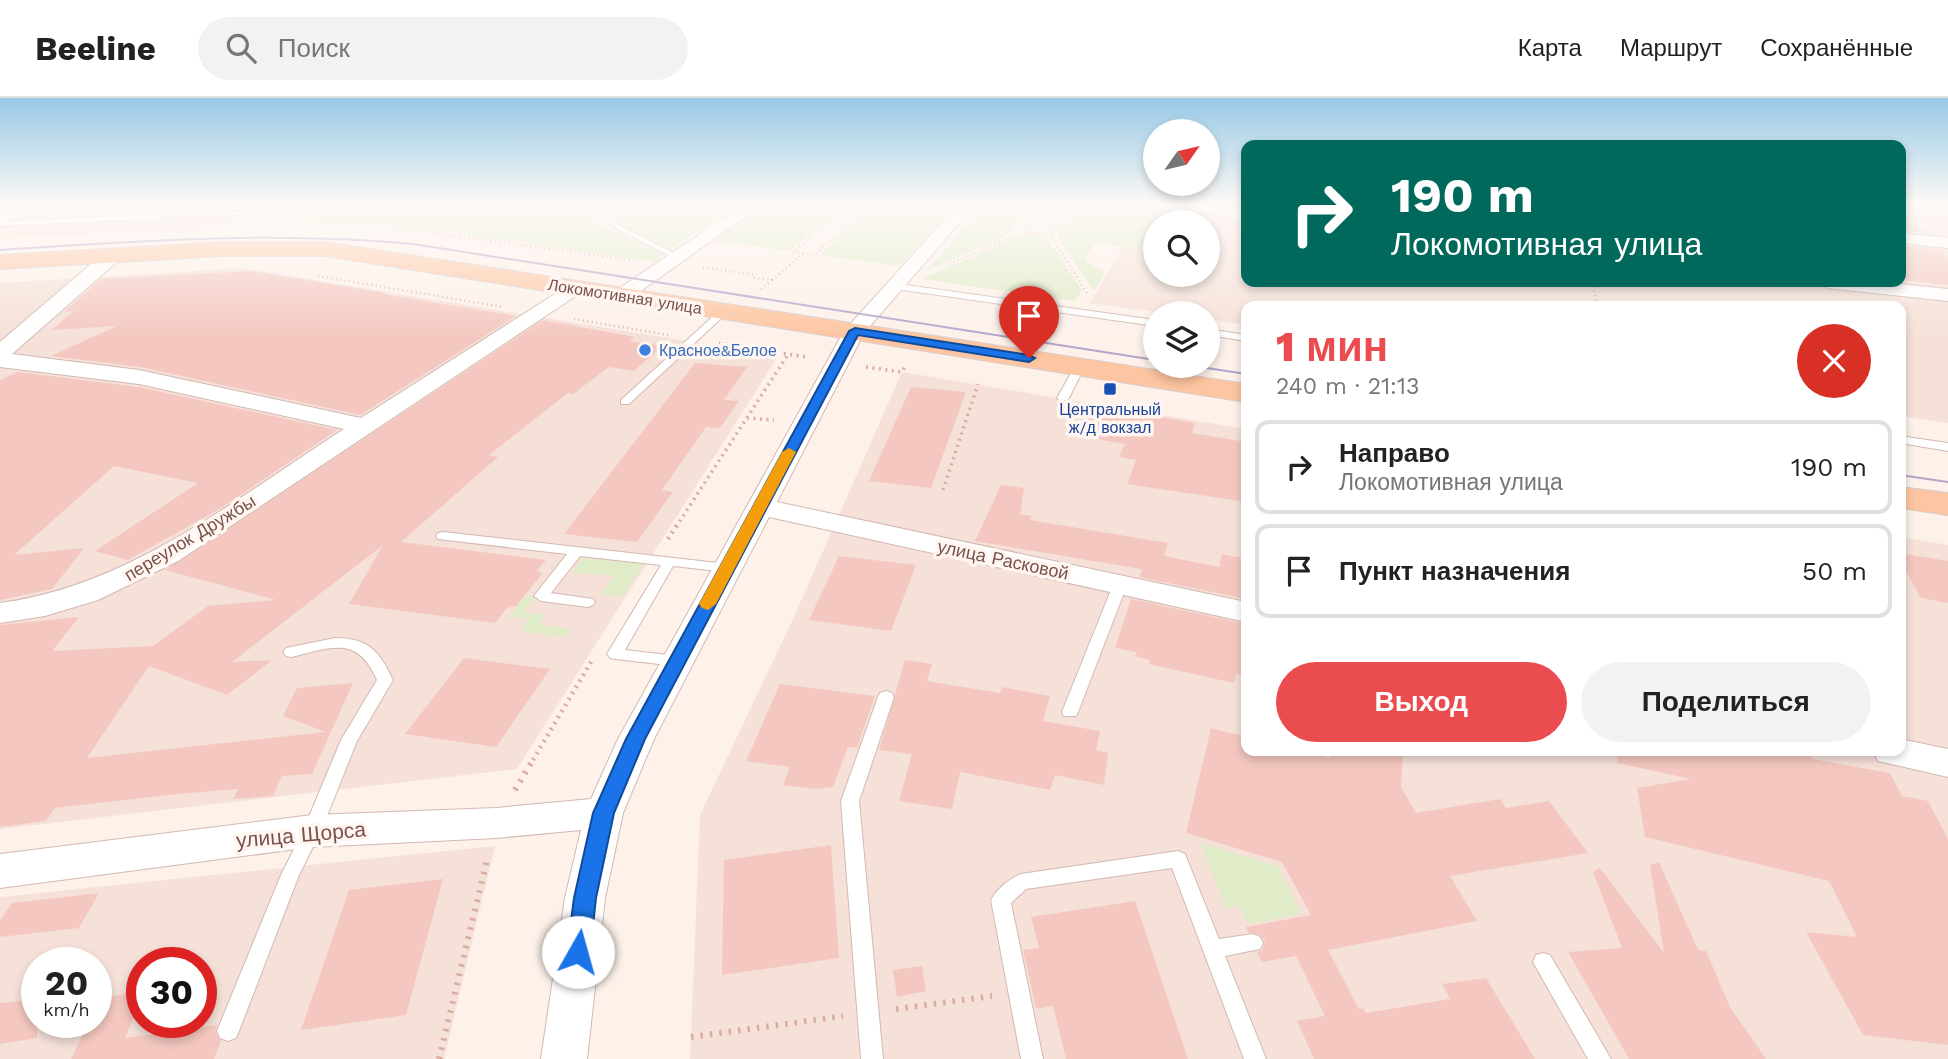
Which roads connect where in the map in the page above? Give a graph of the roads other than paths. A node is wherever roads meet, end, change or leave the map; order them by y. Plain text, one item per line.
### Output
1 (223, 250) edge
2 (330, 250) edge
3 (664, 250) edge
4 (688, 250) edge
5 (930, 250) edge
6 (111, 256) junction
7 (678, 257) junction
8 (0, 262) edge
9 (899, 287) junction
10 (1874, 287) edge
11 (576, 289) junction
12 (1948, 295) edge
13 (621, 296) junction
14 (724, 311) junction
15 (1143, 321) edge
16 (855, 331) junction
17 (1220, 334) edge
18 (1241, 337) edge
19 (0, 353) edge
20 (0, 360) edge
21 (1080, 366) junction
22 (1241, 392) edge
23 (1063, 398) dead end
24 (625, 402) dead end
25 (366, 427) junction
26 (1906, 440) edge
27 (1948, 447) edge
28 (1906, 498) edge
29 (1948, 504) edge
30 (760, 508) junction
31 (443, 536) dead end
32 (576, 551) junction
33 (662, 561) junction
34 (727, 568) junction
35 (1120, 585) junction
36 (588, 602) dead end
37 (1241, 611) edge
38 (0, 613) edge
39 (291, 652) dead end
40 (677, 661) junction
41 (886, 697) dead end
42 (1070, 712) dead end
43 (1905, 756) edge
44 (1946, 770) edge
45 (604, 813) junction
46 (313, 831) junction
47 (0, 871) edge
48 (1253, 943) dead end
49 (1213, 949) junction
50 (1543, 962) dead end
51 (228, 1031) dead end
52 (564, 1059) edge
53 (872, 1059) edge
54 (1032, 1059) edge
55 (1255, 1059) edge
56 (1600, 1059) edge

1 - 6 main road, Локомотивная улица
2 - 11 main road, Локомотивная улица
3 - 7 lane
4 - 7 street
5 - 9 street
6 - 8 main road, Локомотивная улица
6 - 19 street
7 - 13 street
9 - 15 lane
9 - 16 street
10 - 12 street
11 - 13 main road, Локомотивная улица
11 - 25 street, переулок Дружбы
13 - 14 main road, Локомотивная улица
14 - 16 main road, Локомотивная улица
14 - 24 lane
16 - 21 main road, Локомотивная улица
16 - 30 street
17 - 18 lane
20 - 25 street
21 - 22 main road, Локомотивная улица
21 - 23 lane
25 - 38 street, переулок Дружбы
26 - 27 lane
28 - 29 main road
30 - 34 street
30 - 35 street, улица Расковой
31 - 32 lane
32 - 33 lane
32 - 36 lane
33 - 34 lane
33 - 40 lane
34 - 40 street
35 - 37 street, улица Расковой
35 - 42 lane
39 - 46 lane
40 - 45 street
41 - 53 lane
43 - 44 street
45 - 46 street, улица Щорса
45 - 52 street
46 - 47 street, улица Щорса
46 - 51 lane
48 - 49 lane
49 - 54 lane
49 - 55 lane
50 - 56 lane

